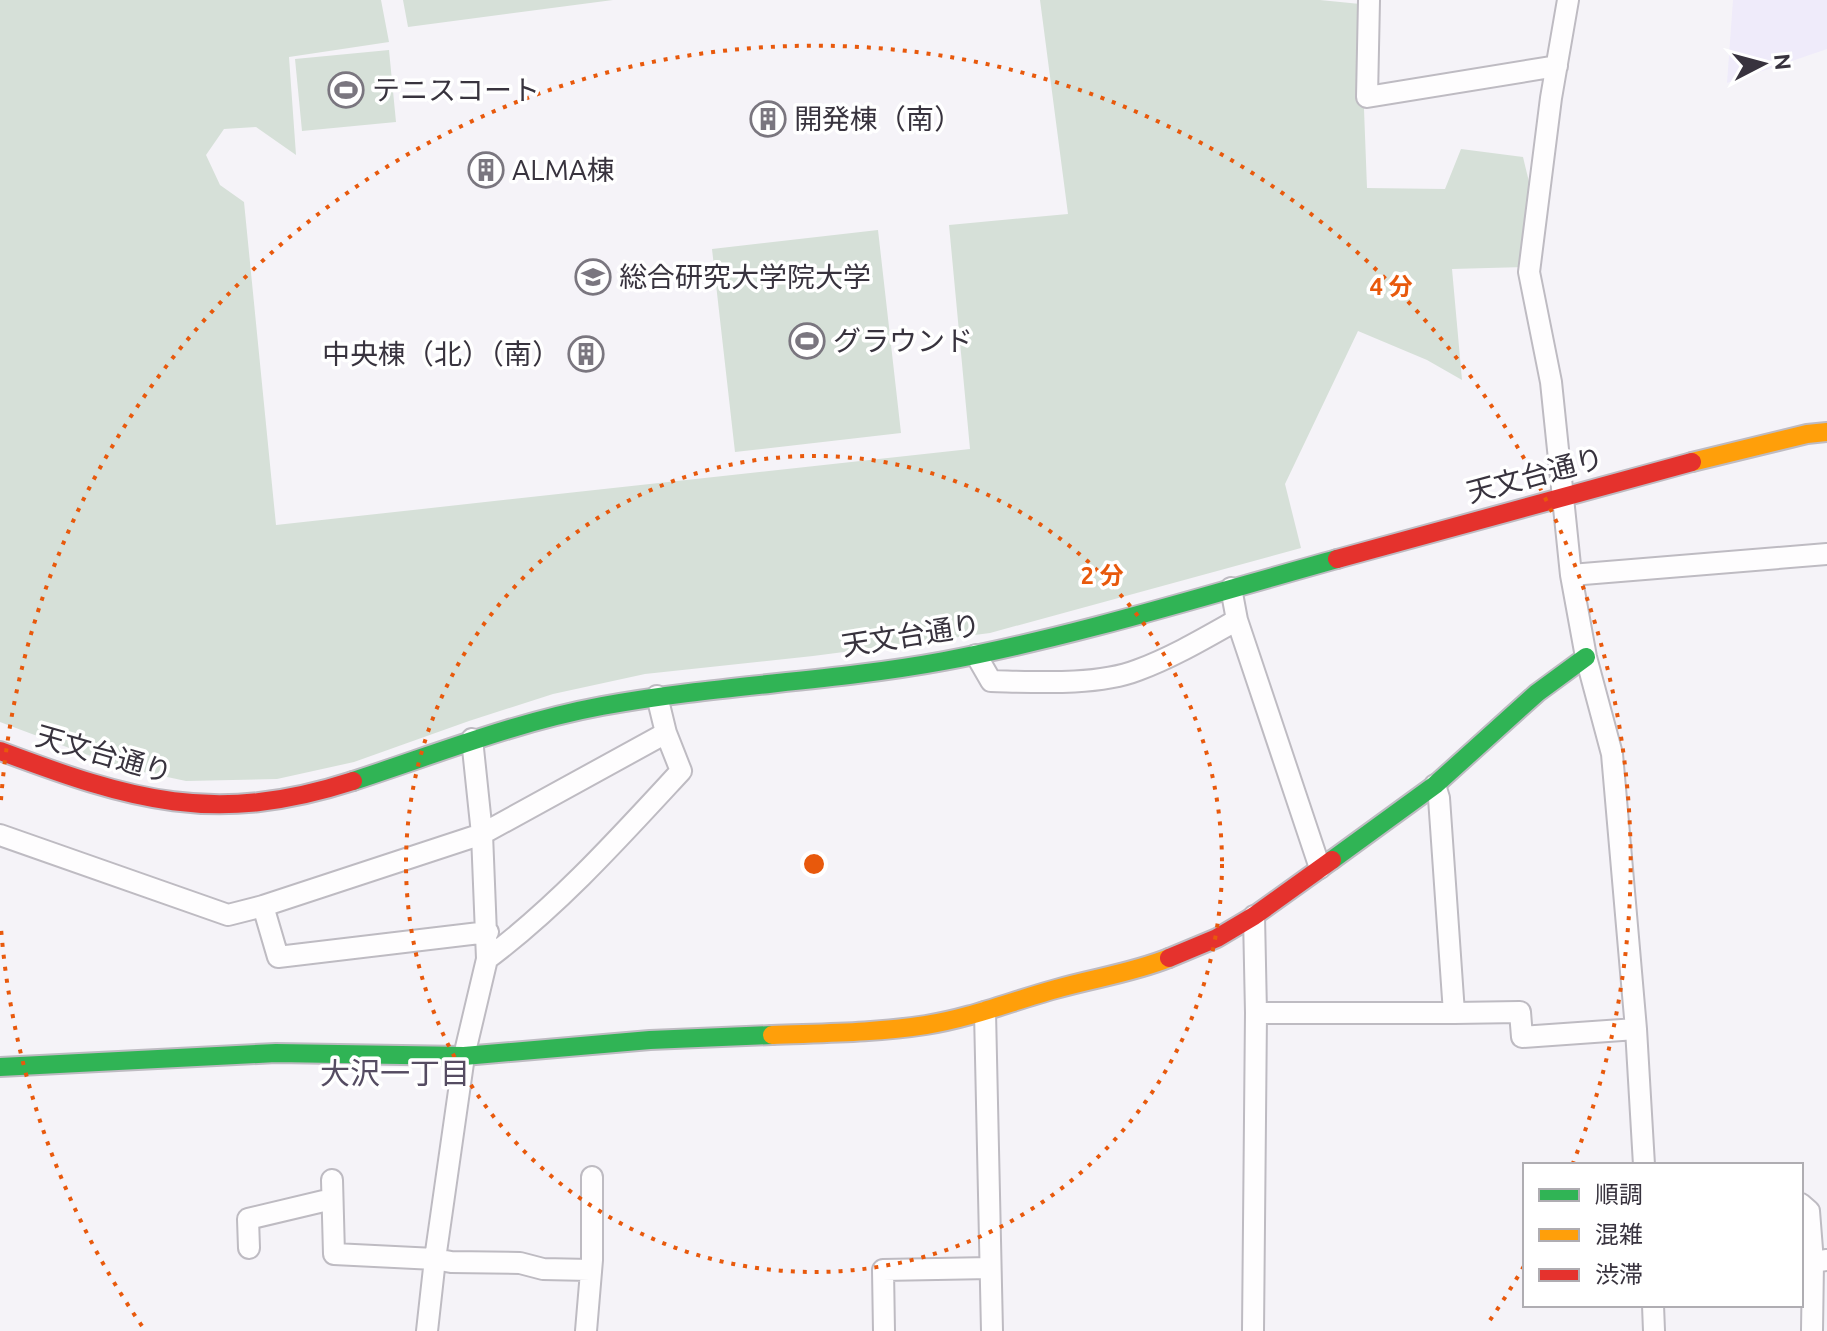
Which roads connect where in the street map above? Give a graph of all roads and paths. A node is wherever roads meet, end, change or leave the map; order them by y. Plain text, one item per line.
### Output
1 (1369, 0) edge
2 (1568, 0) edge
3 (1557, 66) junction
4 (1827, 432) edge
5 (1561, 496) junction
6 (1827, 554) edge
7 (1571, 575) junction
8 (1231, 588) junction
9 (1237, 620) junction
10 (976, 655) junction
11 (1586, 657) junction
12 (657, 696) junction
13 (666, 733) junction
14 (472, 739) junction
15 (0, 751) edge
16 (1435, 785) junction
17 (482, 834) junction
18 (0, 835) edge
19 (1320, 868) junction
20 (263, 906) junction
21 (1254, 916) junction
22 (488, 932) junction
23 (487, 959) junction
24 (985, 1012) junction
25 (1256, 1013) junction
26 (1454, 1013) junction
27 (1636, 1029) junction
28 (464, 1056) junction
29 (0, 1067) edge
30 (1644, 1163) edge
31 (592, 1177) dead end
32 (1803, 1206) edge
33 (249, 1248) dead end
34 (435, 1259) junction
35 (1820, 1261) edge
36 (990, 1268) junction
37 (590, 1270) junction
38 (1653, 1307) edge
39 (427, 1331) edge
40 (586, 1331) edge
41 (884, 1331) edge
42 (992, 1331) edge
43 (1253, 1331) edge
44 (1654, 1331) edge
45 (1812, 1331) edge

1 - 3 street
2 - 3 street
3 - 5 street
4 - 5 main road, 天文台通り
5 - 7 street
5 - 8 main road, 天文台通り
6 - 7 street
7 - 11 street
8 - 9 street
8 - 10 main road, 天文台通り
9 - 10 street
9 - 19 street
10 - 12 main road, 天文台通り
11 - 16 main road
11 - 27 street
12 - 13 street
12 - 14 main road, 天文台通り
13 - 17 street
13 - 23 street
14 - 15 main road, 天文台通り
14 - 17 street
16 - 19 main road
16 - 26 street
17 - 20 street
17 - 22 street
18 - 20 street
19 - 21 main road
20 - 22 street
21 - 24 main road
21 - 25 street
22 - 23 street
23 - 28 street
24 - 28 main road
24 - 36 street
25 - 26 street
25 - 43 street
26 - 27 street
27 - 30 street
28 - 29 main road
28 - 34 street
31 - 37 street
32 - 35 street
33 - 34 street
34 - 37 street
34 - 39 street
35 - 45 street
36 - 41 street
36 - 42 street
37 - 40 street
38 - 44 street

